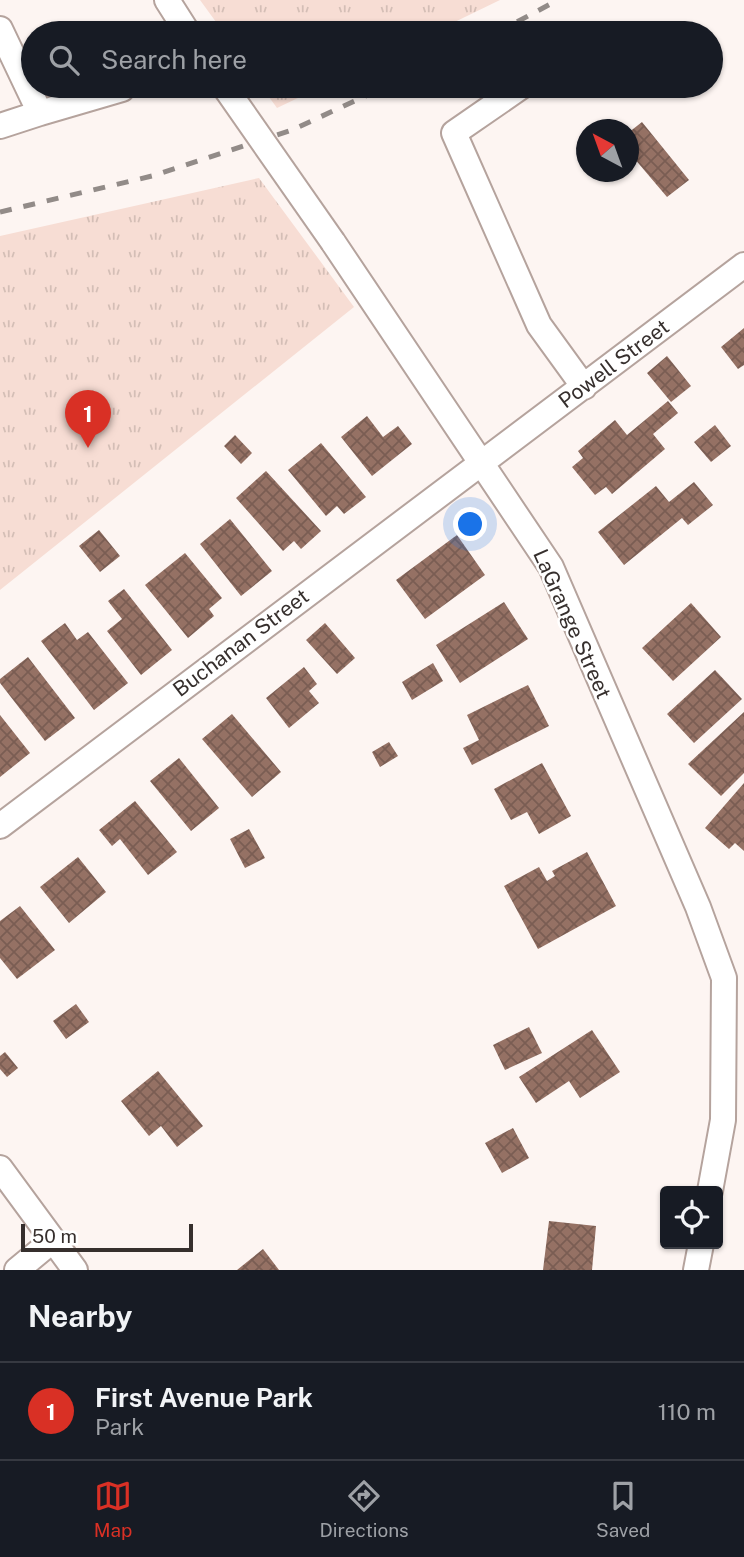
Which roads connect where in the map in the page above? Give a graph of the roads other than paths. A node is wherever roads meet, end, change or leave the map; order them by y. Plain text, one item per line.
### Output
1 (167, 0) edge
2 (180, 21) edge
3 (0, 30) edge
4 (21, 74) edge
5 (33, 98) edge
6 (91, 98) edge
7 (232, 98) edge
8 (505, 98) edge
9 (40, 113) junction
10 (0, 126) edge
11 (744, 265) edge
12 (584, 387) junction
13 (483, 463) junction
14 (0, 826) edge
15 (734, 971) edge
16 (0, 1168) edge
17 (711, 1186) edge
18 (52, 1241) junction
19 (700, 1249) edge
20 (17, 1270) edge
21 (75, 1270) edge
22 (696, 1270) edge

1 - 2 street
3 - 4 street
5 - 9 street
6 - 9 street
7 - 13 street, LaGrange Street, bridge
8 - 12 street
9 - 10 street
11 - 12 street, Powell Street
12 - 13 street, Powell Street
13 - 14 street, Buchanan Street
13 - 15 street, LaGrange Street
15 - 17 street, LaGrange Street
16 - 18 street
18 - 20 street
18 - 21 street
19 - 22 street

